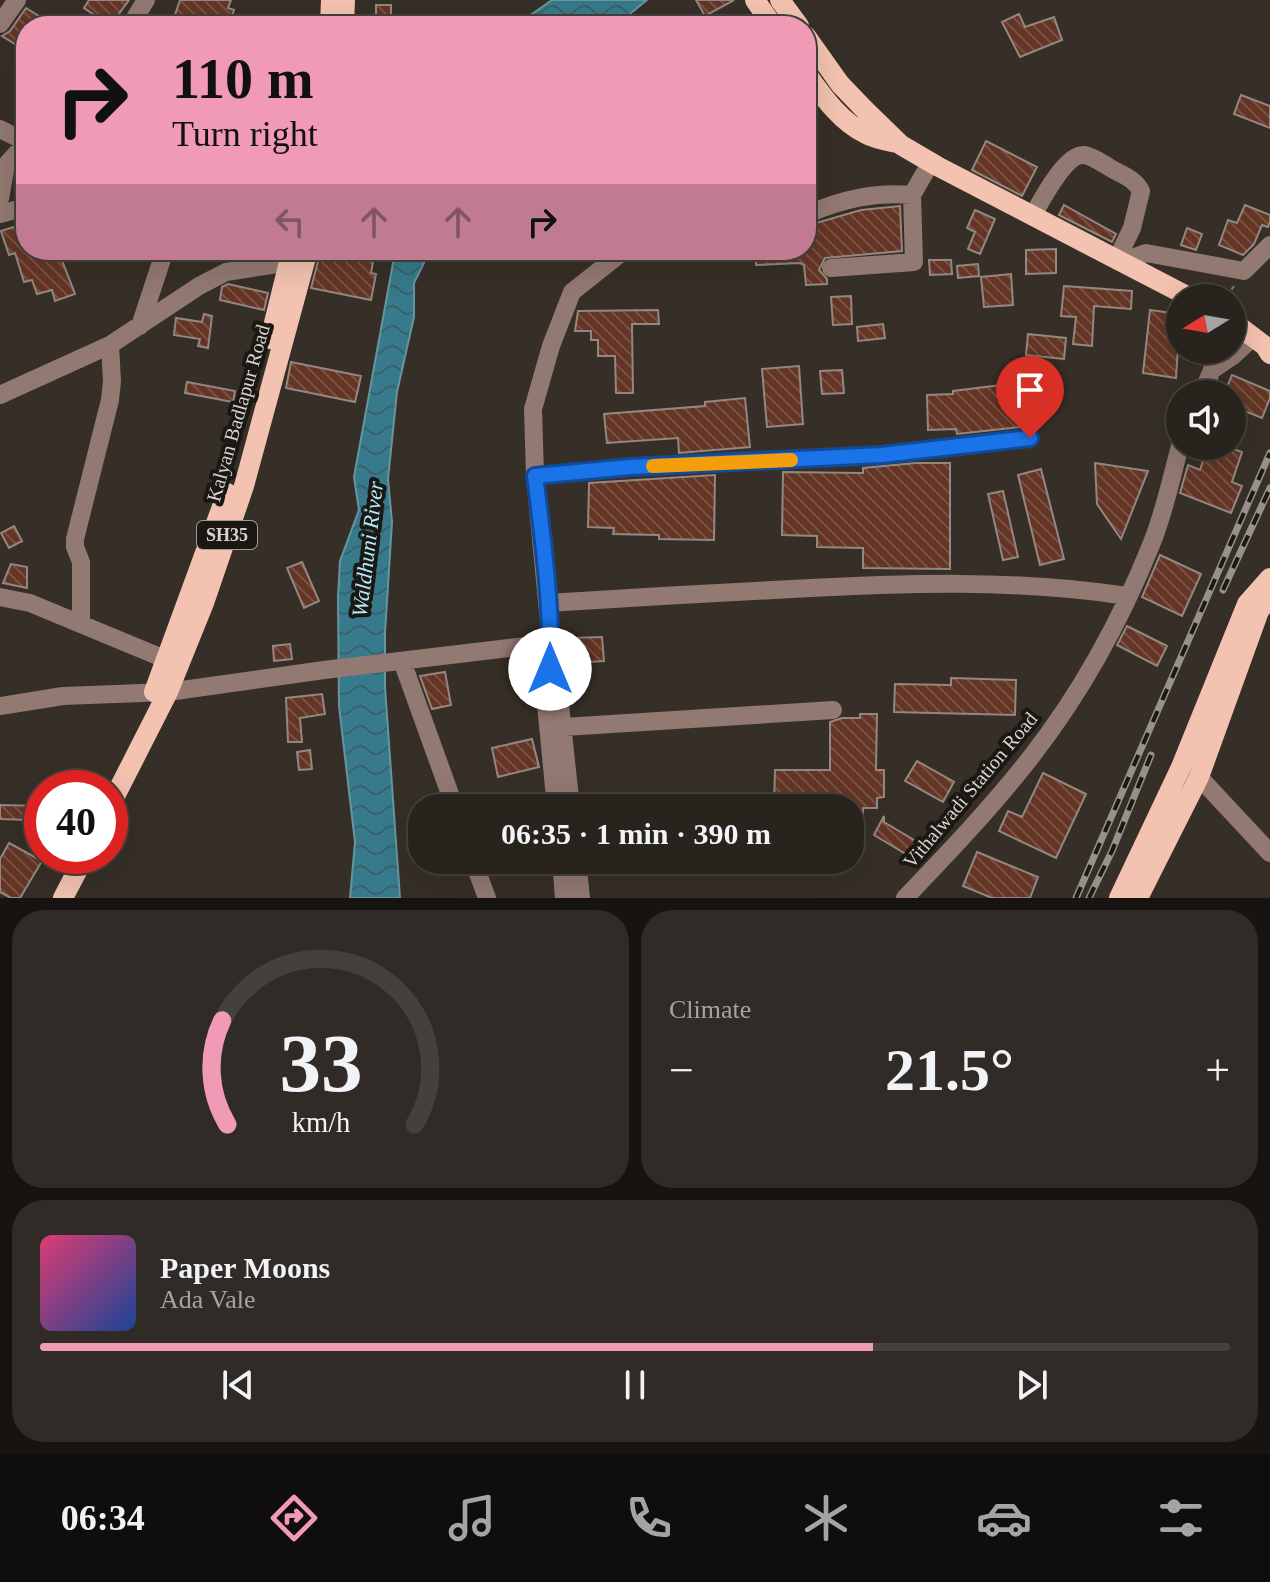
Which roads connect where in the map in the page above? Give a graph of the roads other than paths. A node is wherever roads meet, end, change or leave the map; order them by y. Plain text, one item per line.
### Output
1 (17, 0) edge
2 (0, 24) edge
3 (816, 50) edge
4 (840, 84) junction
5 (816, 95) edge
6 (816, 98) edge
7 (901, 145) junction
8 (16, 154) edge
9 (931, 162) junction
10 (912, 195) junction
11 (0, 199) edge
12 (816, 211) edge
13 (1033, 215) junction
14 (1270, 245) edge
15 (162, 260) edge
16 (278, 260) edge
17 (298, 260) edge
18 (612, 260) edge
19 (1120, 260) junction
20 (831, 268) dead end
21 (1166, 285) edge
22 (140, 326) junction
23 (1246, 332) edge
24 (110, 345) junction
25 (1264, 346) edge
26 (1213, 364) edge
27 (1212, 370) junction
28 (1208, 380) edge
29 (0, 395) edge
30 (1030, 438) dead end
31 (1176, 460) edge
32 (535, 476) junction
33 (1270, 578) edge
34 (1127, 596) junction
35 (1270, 596) edge
36 (0, 597) edge
37 (548, 603) junction
38 (81, 624) junction
39 (551, 643) junction
40 (398, 661) junction
41 (173, 662) junction
42 (160, 693) junction
43 (0, 706) edge
44 (833, 710) dead end
45 (555, 727) junction
46 (116, 770) edge
47 (126, 770) edge
48 (1190, 772) junction
49 (450, 794) edge
50 (556, 794) edge
51 (568, 794) edge
52 (1270, 853) edge
53 (63, 874) edge
54 (76, 874) edge
55 (478, 874) edge
56 (567, 874) edge
57 (573, 874) edge
58 (51, 898) edge
59 (63, 898) edge
60 (487, 898) edge
61 (564, 898) edge
62 (581, 898) edge
63 (905, 898) edge
64 (1119, 898) edge
65 (1138, 898) edge

1 - 2 street
3 - 4 main road
4 - 5 street
4 - 7 main road
6 - 7 main road
7 - 9 main road
8 - 11 street
9 - 10 street
9 - 13 main road
10 - 12 street
10 - 20 street
13 - 19 main road
13 - 19 street
14 - 19 street
15 - 22 street
16 - 22 street
17 - 41 main road, Kalyan Badlapur Road / SH35
18 - 32 street
19 - 21 main road
22 - 24 street
23 - 25 main road
24 - 29 street
24 - 38 street
25 - 27 street
26 - 27 street
27 - 28 street
30 - 32 street
31 - 34 street, Vithalwadi Station Road
32 - 37 street
33 - 48 main road
34 - 37 street
34 - 63 street, Vithalwadi Station Road
35 - 48 main road
36 - 38 street
37 - 39 street
38 - 41 street
39 - 40 street
39 - 45 street
40 - 42 street
40 - 49 street
41 - 42 main road, Kalyan Badlapur Road / SH35
42 - 43 street
42 - 46 main road, Kalyan Badlapur Road / SH35
42 - 47 main road, Kalyan Badlapur Road / SH35
44 - 45 street
45 - 50 street
45 - 51 street
48 - 52 street
48 - 64 main road
48 - 65 main road
53 - 58 main road
54 - 59 main road
55 - 60 street
56 - 61 street
57 - 62 street

